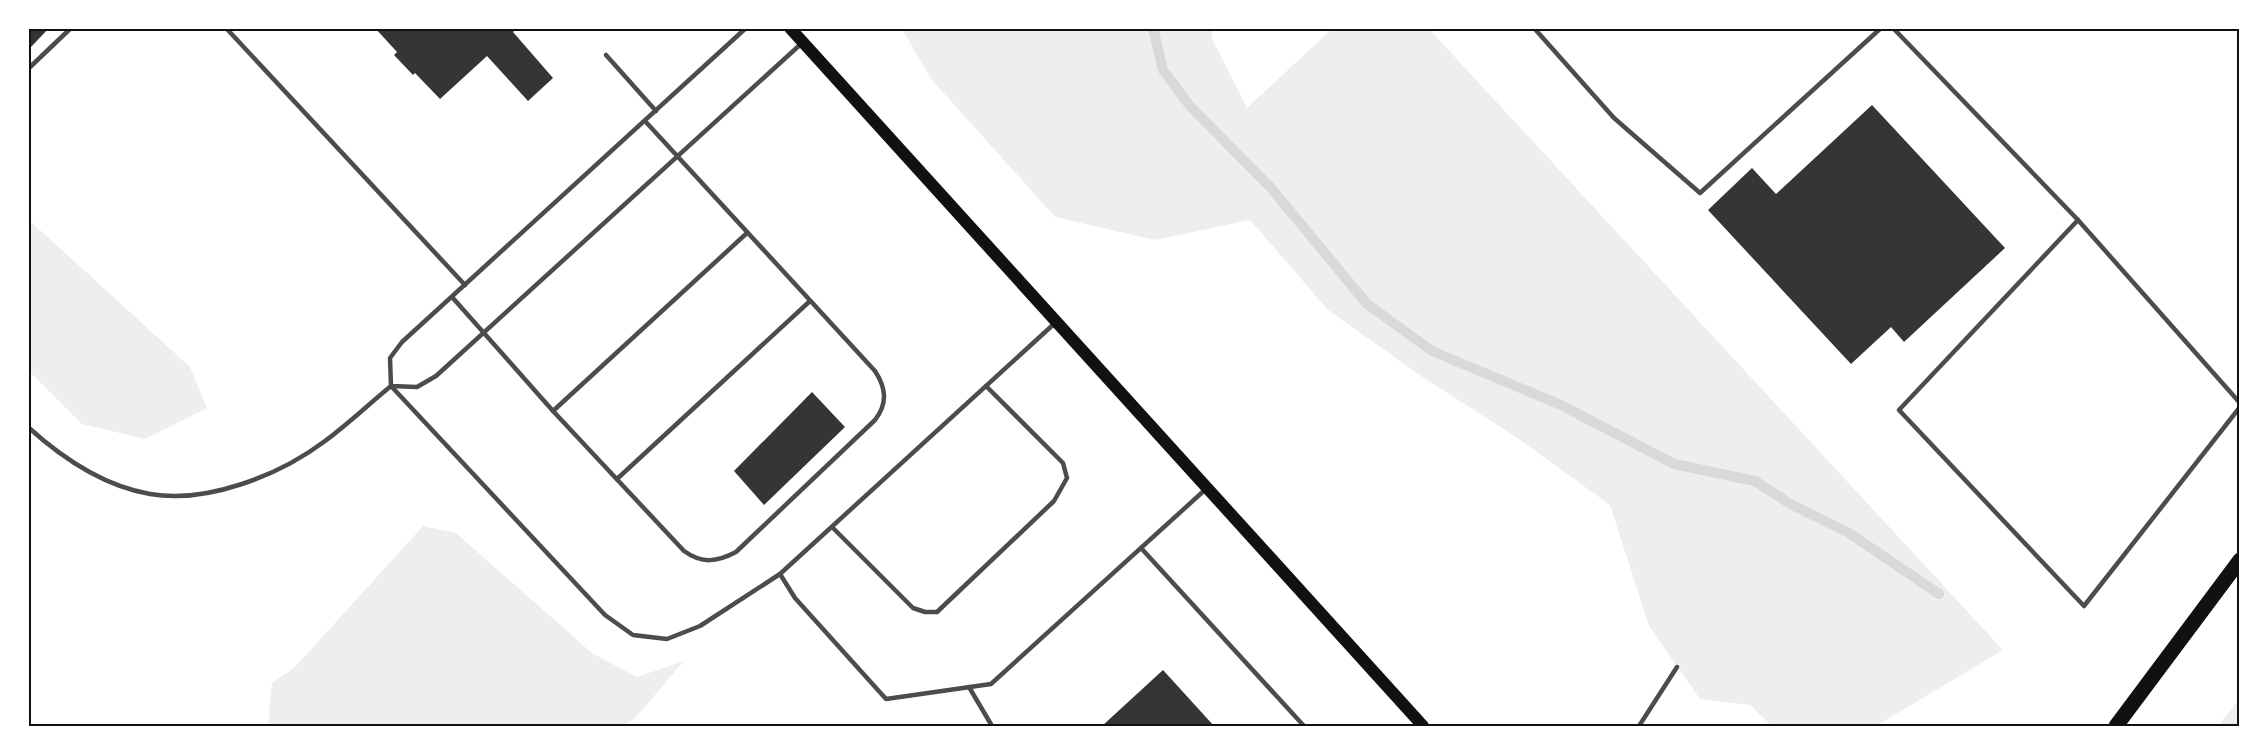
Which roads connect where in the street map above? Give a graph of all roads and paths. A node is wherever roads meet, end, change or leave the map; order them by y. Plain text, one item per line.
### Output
1 (71, 28) edge
2 (226, 28) edge
3 (746, 28) edge
4 (790, 28) edge
5 (1534, 28) edge
6 (1881, 28) edge
7 (1893, 28) edge
8 (803, 43) junction
9 (606, 55) dead end
10 (28, 69) edge
11 (656, 111) junction
12 (645, 121) junction
13 (676, 158) junction
14 (2078, 220) junction
15 (747, 233) junction
16 (465, 285) junction
17 (452, 297) junction
18 (810, 301) junction
19 (1056, 322) junction
20 (485, 331) junction
21 (391, 386) junction
22 (986, 386) junction
23 (2240, 405) edge
24 (553, 411) junction
25 (28, 427) edge
26 (617, 479) junction
27 (1207, 488) junction
28 (832, 526) junction
29 (1141, 548) junction
30 (2240, 560) edge
31 (780, 574) junction
32 (1677, 668) dead end
33 (969, 687) junction
34 (992, 726) edge
35 (1304, 726) edge
36 (1423, 726) edge
37 (1639, 726) edge
38 (2116, 726) edge

1 - 10 lane
2 - 16 lane
3 - 11 lane
4 - 8 main road
5 - 6 lane
7 - 14 lane
8 - 13 lane
8 - 19 main road
9 - 11 lane
11 - 12 lane
12 - 13 lane
12 - 16 lane
13 - 15 lane
13 - 20 lane
14 - 23 lane
14 - 23 lane
15 - 18 lane
15 - 24 lane
16 - 17 lane
17 - 20 lane
17 - 21 lane
18 - 26 lane
18 - 26 lane
19 - 22 lane
19 - 27 main road
20 - 21 lane
20 - 24 lane
21 - 25 lane
21 - 31 lane
22 - 28 lane
22 - 28 lane
24 - 26 lane
27 - 29 lane
27 - 36 main road
28 - 31 lane
29 - 33 lane
29 - 35 lane
30 - 38 main road
31 - 33 lane
32 - 37 lane
33 - 34 lane

